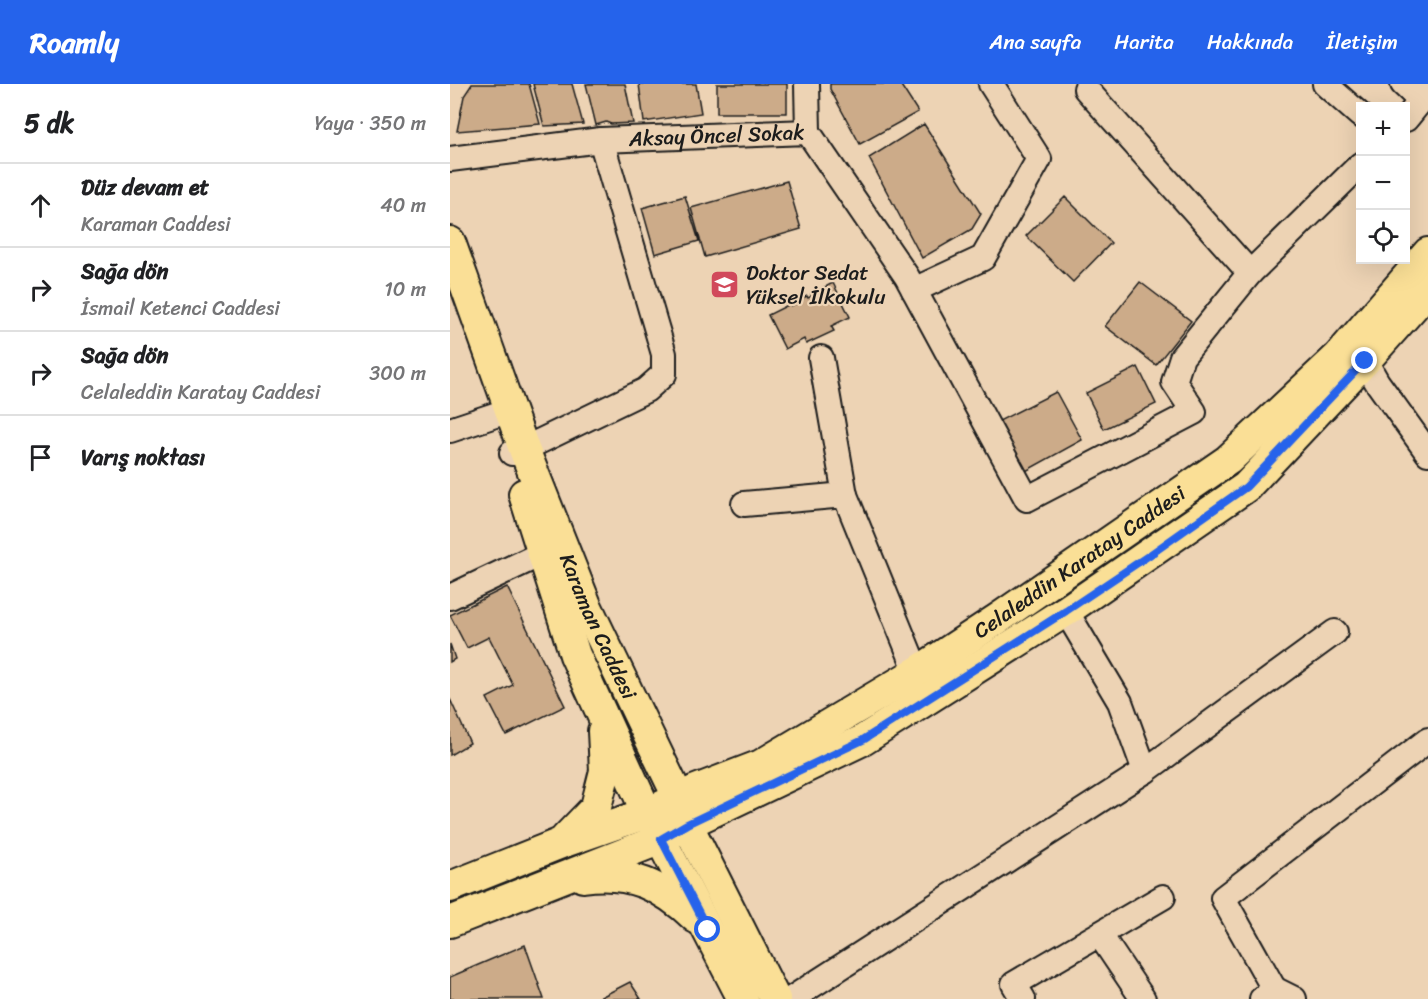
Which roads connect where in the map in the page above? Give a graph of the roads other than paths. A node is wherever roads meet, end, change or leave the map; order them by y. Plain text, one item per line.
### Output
1 (807, 84) edge
2 (991, 84) edge
3 (1325, 84) edge
4 (1403, 84) edge
5 (1086, 89) dead end
6 (1418, 104) edge
7 (1356, 112) edge
8 (808, 132) junction
9 (601, 140) junction
10 (450, 159) edge
11 (1356, 169) edge
12 (450, 242) edge
13 (1428, 254) edge
14 (1250, 273) junction
15 (450, 287) edge
16 (914, 290) junction
17 (1428, 290) edge
18 (821, 358) dead end
19 (1365, 361) junction
20 (504, 412) junction
21 (450, 430) edge
22 (518, 451) junction
23 (1428, 453) edge
24 (845, 495) junction
25 (744, 504) dead end
26 (542, 554) junction
27 (450, 597) edge
28 (1066, 611) junction
29 (1335, 632) dead end
30 (917, 672) junction
31 (603, 716) junction
32 (1428, 740) edge
33 (1145, 771) junction
34 (683, 812) junction
35 (647, 813) junction
36 (661, 839) junction
37 (561, 843) junction
38 (556, 881) junction
39 (450, 887) edge
40 (1163, 897) dead end
41 (450, 922) edge
42 (708, 930) junction
43 (1100, 935) junction
44 (1276, 996) edge
45 (742, 999) edge
46 (775, 999) edge
47 (791, 999) edge
48 (1023, 999) edge
49 (1143, 999) edge

1 - 8 street
2 - 16 street
3 - 7 street
4 - 6 street
5 - 14 street
8 - 9 street, Aksay Öncel Sokak
8 - 16 street, Aksay Öncel Sokak
9 - 10 street, Aksay Öncel Sokak
9 - 22 street
11 - 14 street
12 - 20 main road, Karaman Caddesi
13 - 30 main road, Celaleddin Karatay Caddesi
14 - 16 street, Aksay Öncel Sokak
15 - 20 main road, Karaman Caddesi
17 - 19 main road, Celaleddin Karatay Caddesi
18 - 24 street
19 - 23 street
19 - 28 main road, Celaleddin Karatay Caddesi
20 - 21 street
20 - 22 main road, Karaman Caddesi
22 - 26 main road, Karaman Caddesi
22 - 34 main road, Karaman Caddesi
24 - 25 street
24 - 30 street
26 - 27 street
26 - 31 main road, Karaman Caddesi
28 - 33 street
28 - 34 main road, Celaleddin Karatay Caddesi
29 - 33 street
30 - 34 main road, Celaleddin Karatay Caddesi
31 - 35 main road, Karaman Caddesi
31 - 37 main road
32 - 44 street
33 - 47 street
34 - 35 main road
34 - 36 main road
34 - 46 main road, Karaman Caddesi
35 - 36 main road, Karaman Caddesi
35 - 37 main road
36 - 38 main road
36 - 42 main road, Karaman Caddesi
37 - 39 main road
38 - 41 main road
38 - 42 main road
40 - 43 street
42 - 45 main road, Karaman Caddesi
43 - 48 street
43 - 49 street

